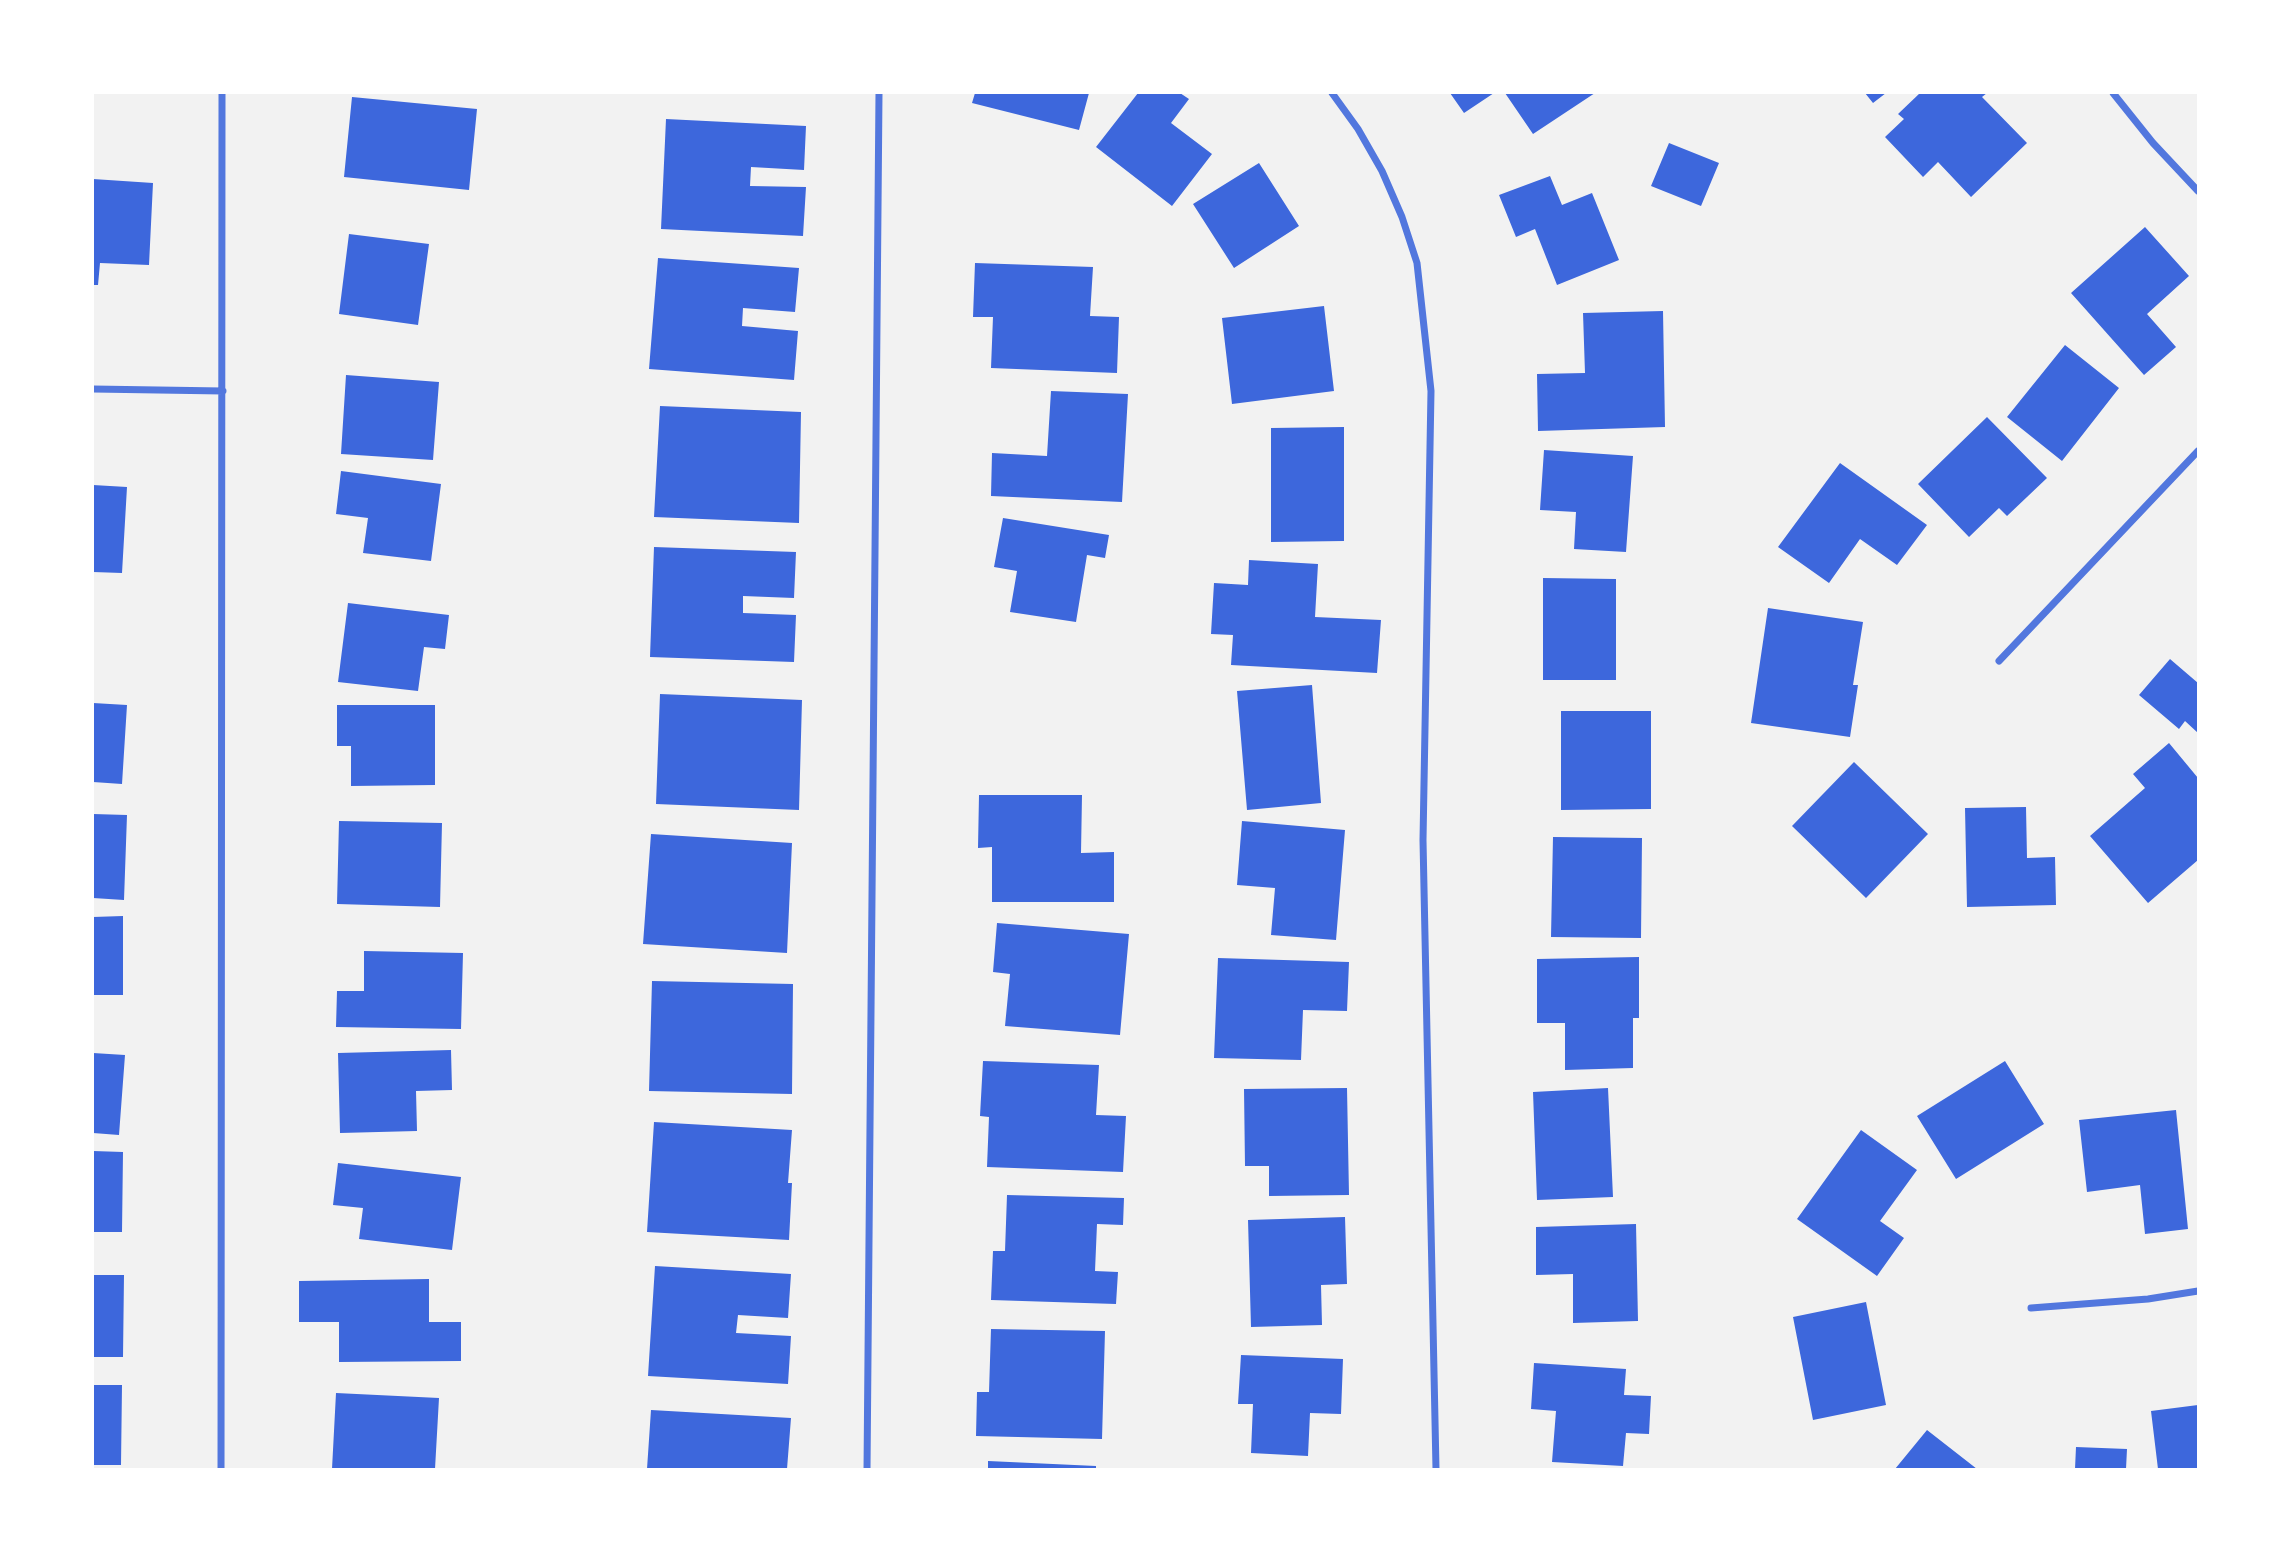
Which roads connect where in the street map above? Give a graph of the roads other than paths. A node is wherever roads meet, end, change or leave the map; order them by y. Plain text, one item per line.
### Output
1 (222, 93) edge
2 (879, 93) edge
3 (1332, 93) edge
4 (2113, 93) edge
5 (2198, 191) edge
6 (93, 389) edge
7 (223, 391) junction
8 (2198, 451) edge
9 (1999, 661) dead end
10 (2198, 1291) edge
11 (2031, 1308) dead end
12 (221, 1469) edge
13 (867, 1469) edge
14 (1436, 1469) edge

1 - 7 street
2 - 13 street
3 - 14 street
4 - 5 street
6 - 7 street
7 - 12 street
8 - 9 street
10 - 11 street

